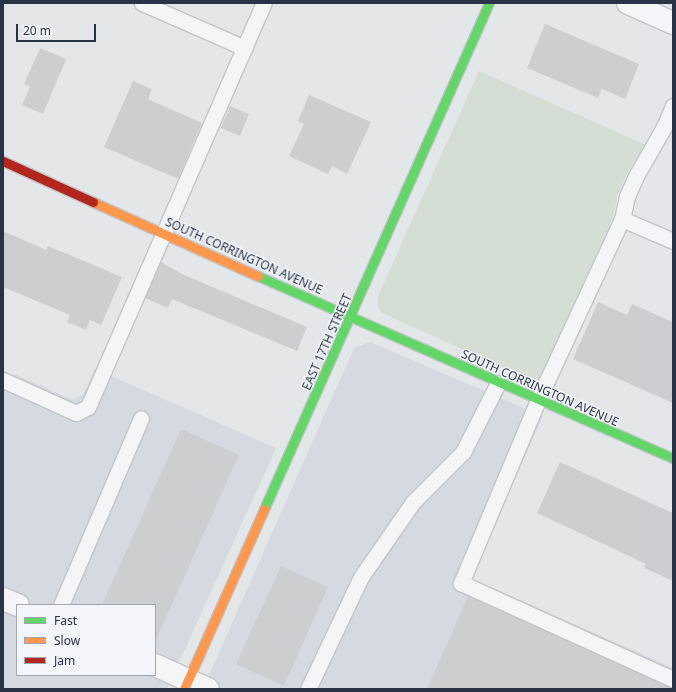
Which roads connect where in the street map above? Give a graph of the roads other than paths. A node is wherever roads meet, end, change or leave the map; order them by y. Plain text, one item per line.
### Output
1 (142, 3) edge
2 (264, 3) edge
3 (489, 3) edge
4 (628, 3) edge
5 (673, 23) edge
6 (245, 48) junction
7 (673, 106) edge
8 (3, 161) edge
9 (622, 219) junction
10 (164, 234) junction
11 (673, 241) edge
12 (351, 318) junction
13 (3, 380) edge
14 (498, 382) junction
15 (538, 400) junction
16 (142, 418) dead end
17 (673, 458) edge
18 (3, 599) edge
19 (16, 604) edge
20 (61, 604) edge
21 (156, 666) edge
22 (673, 679) edge
23 (186, 684) edge
24 (208, 689) edge
25 (308, 689) edge

1 - 6 lane
2 - 6 lane
3 - 12 street, EAST 17TH STREET
4 - 5 street
6 - 10 lane
7 - 9 lane
8 - 10 street, SOUTH CORRINGTON AVENUE
9 - 11 lane
9 - 15 lane
10 - 12 street, SOUTH CORRINGTON AVENUE
10 - 13 lane
12 - 14 street, SOUTH CORRINGTON AVENUE
12 - 23 street, EAST 17TH STREET
14 - 15 street, SOUTH CORRINGTON AVENUE
14 - 25 lane
15 - 17 street, SOUTH CORRINGTON AVENUE
15 - 22 lane
16 - 20 lane
18 - 19 street
21 - 23 street
23 - 24 street

